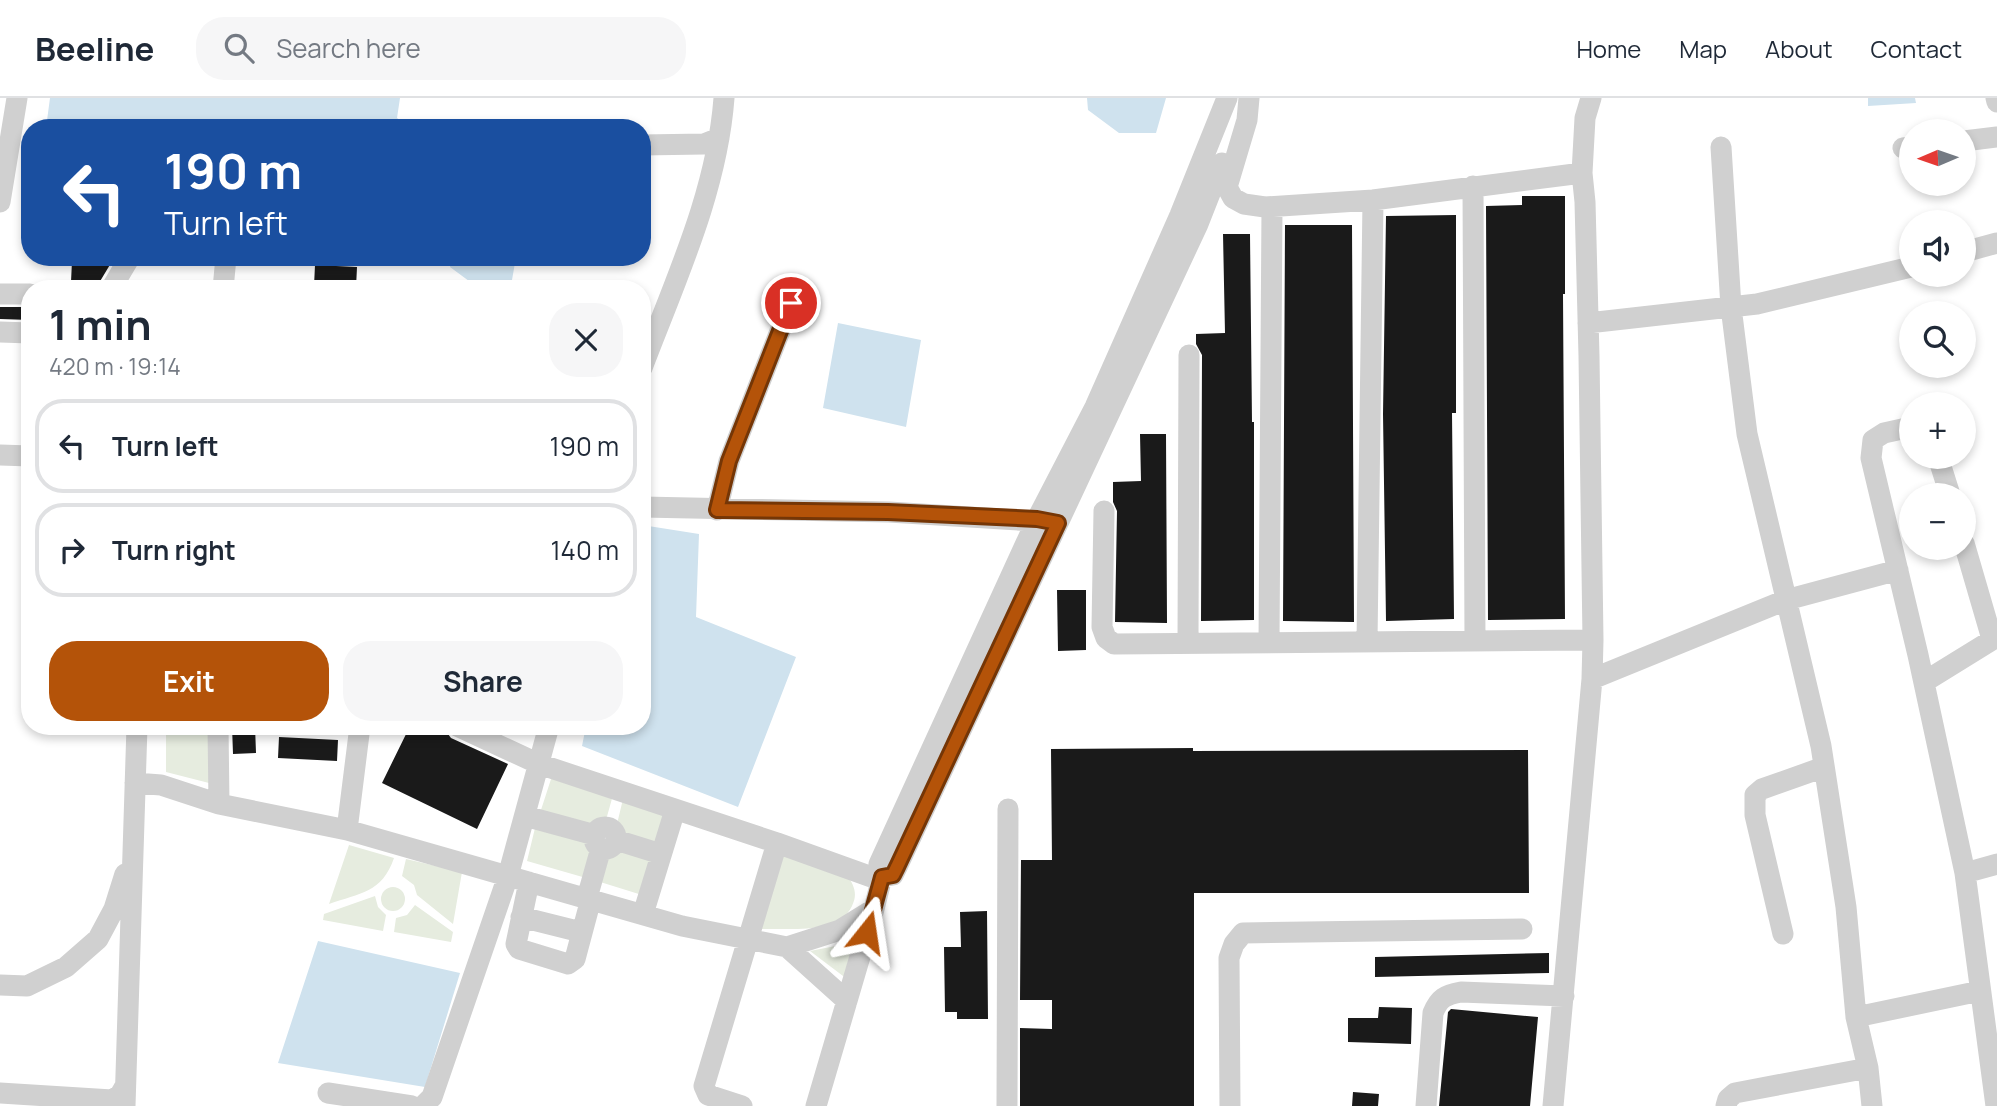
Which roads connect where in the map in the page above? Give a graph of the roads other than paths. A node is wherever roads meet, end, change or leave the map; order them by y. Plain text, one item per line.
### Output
1 (17, 98) edge
2 (724, 98) edge
3 (1227, 98) edge
4 (1248, 98) edge
5 (1591, 98) edge
6 (1997, 137) edge
7 (719, 138) junction
8 (1976, 140) edge
9 (651, 145) edge
10 (1721, 147) dead end
11 (1582, 173) junction
12 (1473, 186) junction
13 (1373, 200) junction
14 (0, 202) edge
15 (1272, 206) junction
16 (1189, 220) junction
17 (1997, 243) edge
18 (1976, 249) edge
19 (1899, 270) edge
20 (0, 294) edge
21 (21, 294) edge
22 (791, 303) dead end
23 (1731, 307) junction
24 (1588, 323) junction
25 (0, 332) edge
26 (21, 333) edge
27 (651, 339) edge
28 (1189, 355) dead end
29 (1899, 430) edge
30 (0, 456) edge
31 (21, 456) edge
32 (651, 508) edge
33 (717, 510) junction
34 (1104, 511) dead end
35 (1037, 519) junction
36 (1058, 523) junction
37 (1969, 560) edge
38 (1898, 570) junction
39 (1786, 600) junction
40 (1994, 638) edge
41 (1593, 640) junction
42 (1475, 641) junction
43 (1269, 642) junction
44 (1367, 642) junction
45 (1188, 643) junction
46 (1591, 679) junction
47 (1924, 682) junction
48 (137, 735) edge
49 (218, 735) edge
50 (359, 735) edge
51 (476, 735) edge
52 (547, 735) edge
53 (539, 764) junction
54 (1824, 767) junction
55 (135, 783) junction
56 (620, 792) junction
57 (219, 804) junction
58 (1008, 809) dead end
59 (675, 810) junction
60 (524, 816) junction
61 (347, 831) junction
62 (606, 838) junction
63 (777, 843) junction
64 (132, 852) junction
65 (661, 854) junction
66 (1997, 864) edge
67 (1965, 873) junction
68 (508, 876) junction
69 (881, 878) junction
70 (529, 882) junction
71 (589, 899) junction
72 (874, 909) junction
73 (643, 914) junction
74 (521, 917) junction
75 (549, 924) junction
76 (1522, 929) dead end
77 (582, 932) junction
78 (1783, 934) dead end
79 (747, 940) junction
80 (787, 947) junction
81 (542, 956) junction
82 (0, 985) edge
83 (1980, 991) junction
84 (1564, 996) junction
85 (847, 1001) junction
86 (1856, 1017) junction
87 (1868, 1068) junction
88 (0, 1093) edge
89 (328, 1093) dead end
90 (125, 1097) edge
91 (412, 1106) edge
92 (423, 1106) edge
93 (741, 1106) edge
94 (816, 1106) edge
95 (1007, 1106) edge
96 (1230, 1106) edge
97 (1426, 1106) edge
98 (1553, 1106) edge
99 (1726, 1106) edge
100 (1872, 1106) edge
101 (1996, 1106) edge

1 - 14 street
2 - 7 street
3 - 16 street
4 - 15 street
4 - 16 street
5 - 11 street
6 - 8 street
7 - 9 street
7 - 27 street
10 - 23 street
11 - 12 street
11 - 24 street
12 - 13 street
12 - 42 street
13 - 15 street
13 - 44 street
15 - 43 street
16 - 35 street
16 - 36 street
17 - 18 street
19 - 23 street
20 - 21 street
22 - 33 street
23 - 24 street
23 - 39 street
24 - 41 street
25 - 26 street
28 - 45 street
29 - 38 street
30 - 31 street
32 - 33 street
33 - 35 street
34 - 45 street
35 - 36 street
35 - 69 street
36 - 69 street
37 - 40 street
38 - 39 street
38 - 47 street
39 - 46 street
39 - 54 street
40 - 47 street
41 - 42 street
41 - 46 street
42 - 44 street
43 - 44 street
43 - 45 street
46 - 84 street
47 - 67 street
48 - 55 street
49 - 57 street
50 - 61 street
51 - 53 street
52 - 53 street
53 - 56 street
53 - 60 street
54 - 78 street
54 - 86 street
55 - 57 street
55 - 64 street
56 - 59 street
56 - 62 street
57 - 61 street
58 - 95 street
59 - 63 street
59 - 65 street
60 - 62 street
60 - 68 street
61 - 68 street
62 - 65 street
62 - 71 street
63 - 69 street
63 - 79 street
64 - 82 street
64 - 90 street
65 - 73 street
66 - 67 street
67 - 83 street
68 - 70 street
68 - 92 street
69 - 72 street
70 - 71 street
70 - 74 street
71 - 73 street
71 - 77 street
72 - 80 street
72 - 85 street
73 - 79 street
74 - 75 street
74 - 81 street
75 - 77 street
75 - 81 street
76 - 96 street
77 - 81 street
79 - 80 street
79 - 93 street
80 - 85 street
83 - 86 street
83 - 101 street
84 - 97 street
84 - 98 street
85 - 94 street
86 - 87 street
87 - 99 street
87 - 100 street
88 - 90 street
89 - 91 street

